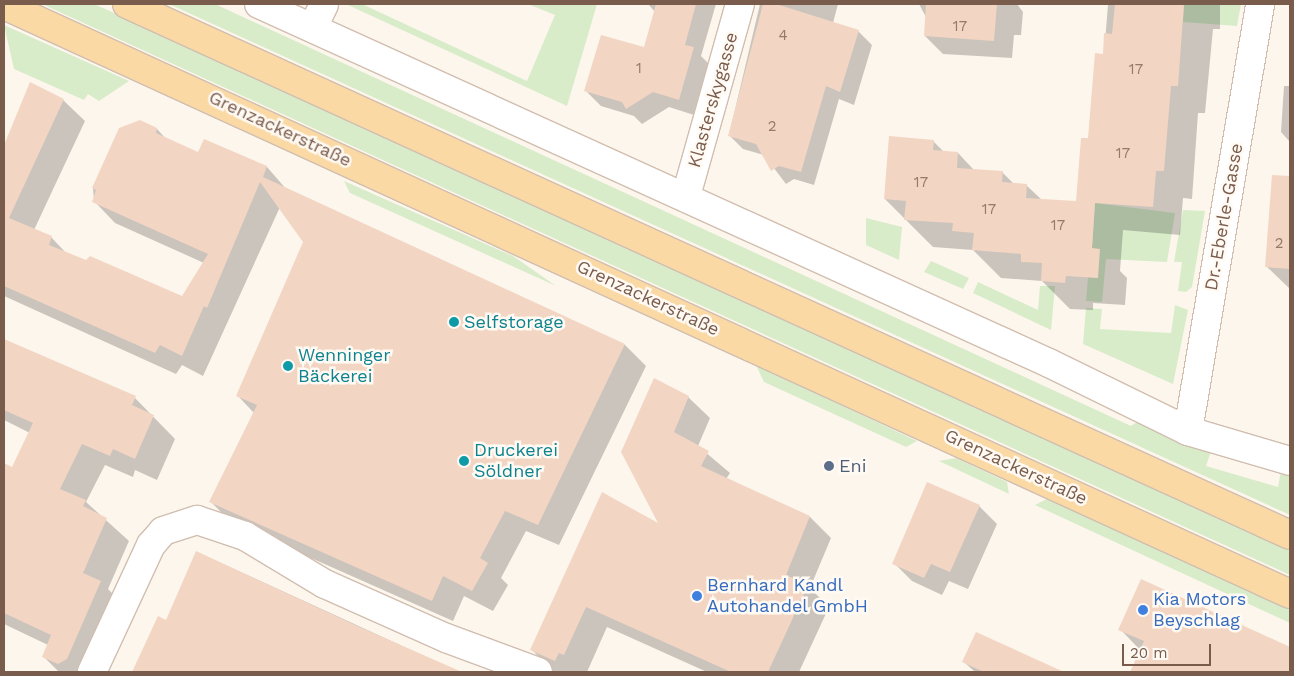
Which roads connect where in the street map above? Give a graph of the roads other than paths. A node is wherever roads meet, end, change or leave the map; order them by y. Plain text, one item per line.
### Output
1 (127, 4) edge
2 (260, 4) edge
3 (740, 4) edge
4 (1260, 4) edge
5 (4, 5) edge
6 (318, 15) edge
7 (686, 196) junction
8 (1188, 431) junction
9 (1290, 461) edge
10 (1290, 535) edge
11 (1290, 594) edge
12 (92, 672) edge
13 (538, 672) edge

1 - 10 main road
2 - 6 street
3 - 7 street, Klasterskygasse
4 - 8 street, Dr.-Eberle-Gasse
5 - 11 main road, Grenzackerstraße
6 - 7 street
7 - 8 street
8 - 9 street
12 - 13 street

